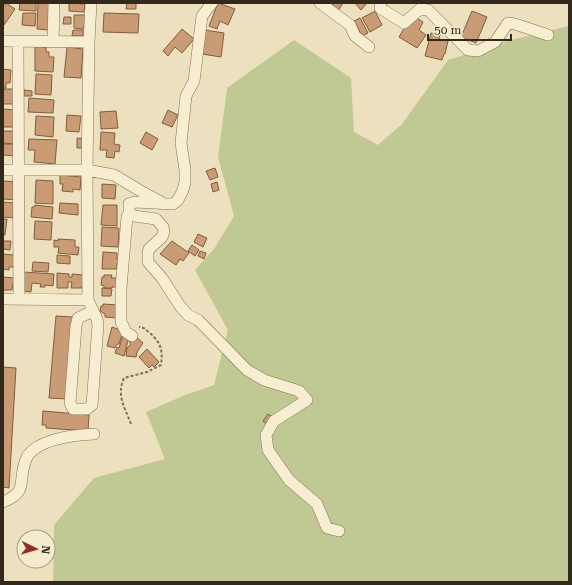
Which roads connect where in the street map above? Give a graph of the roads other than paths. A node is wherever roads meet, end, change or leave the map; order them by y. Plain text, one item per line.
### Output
1 (54, 3) edge
2 (90, 3) edge
3 (212, 3) edge
4 (320, 3) edge
5 (381, 3) edge
6 (548, 35) dead end
7 (3, 41) edge
8 (18, 41) junction
9 (53, 41) junction
10 (89, 42) junction
11 (369, 48) dead end
12 (3, 170) edge
13 (19, 170) junction
14 (87, 170) junction
15 (166, 204) junction
16 (130, 213) junction
17 (3, 299) edge
18 (19, 299) junction
19 (88, 300) junction
20 (93, 311) junction
21 (132, 336) dead end
22 (94, 434) dead end
23 (3, 502) edge
24 (339, 532) dead end

1 - 9 street
2 - 10 street
3 - 15 street
4 - 11 street
5 - 6 street
7 - 8 street
8 - 9 street
8 - 13 street
9 - 10 street
10 - 14 street
12 - 13 street
13 - 14 street
13 - 18 street
14 - 15 street
14 - 19 street
15 - 16 street
16 - 21 street
16 - 24 street
17 - 18 street
18 - 19 street
19 - 20 street
20 - 20 street
22 - 23 street

